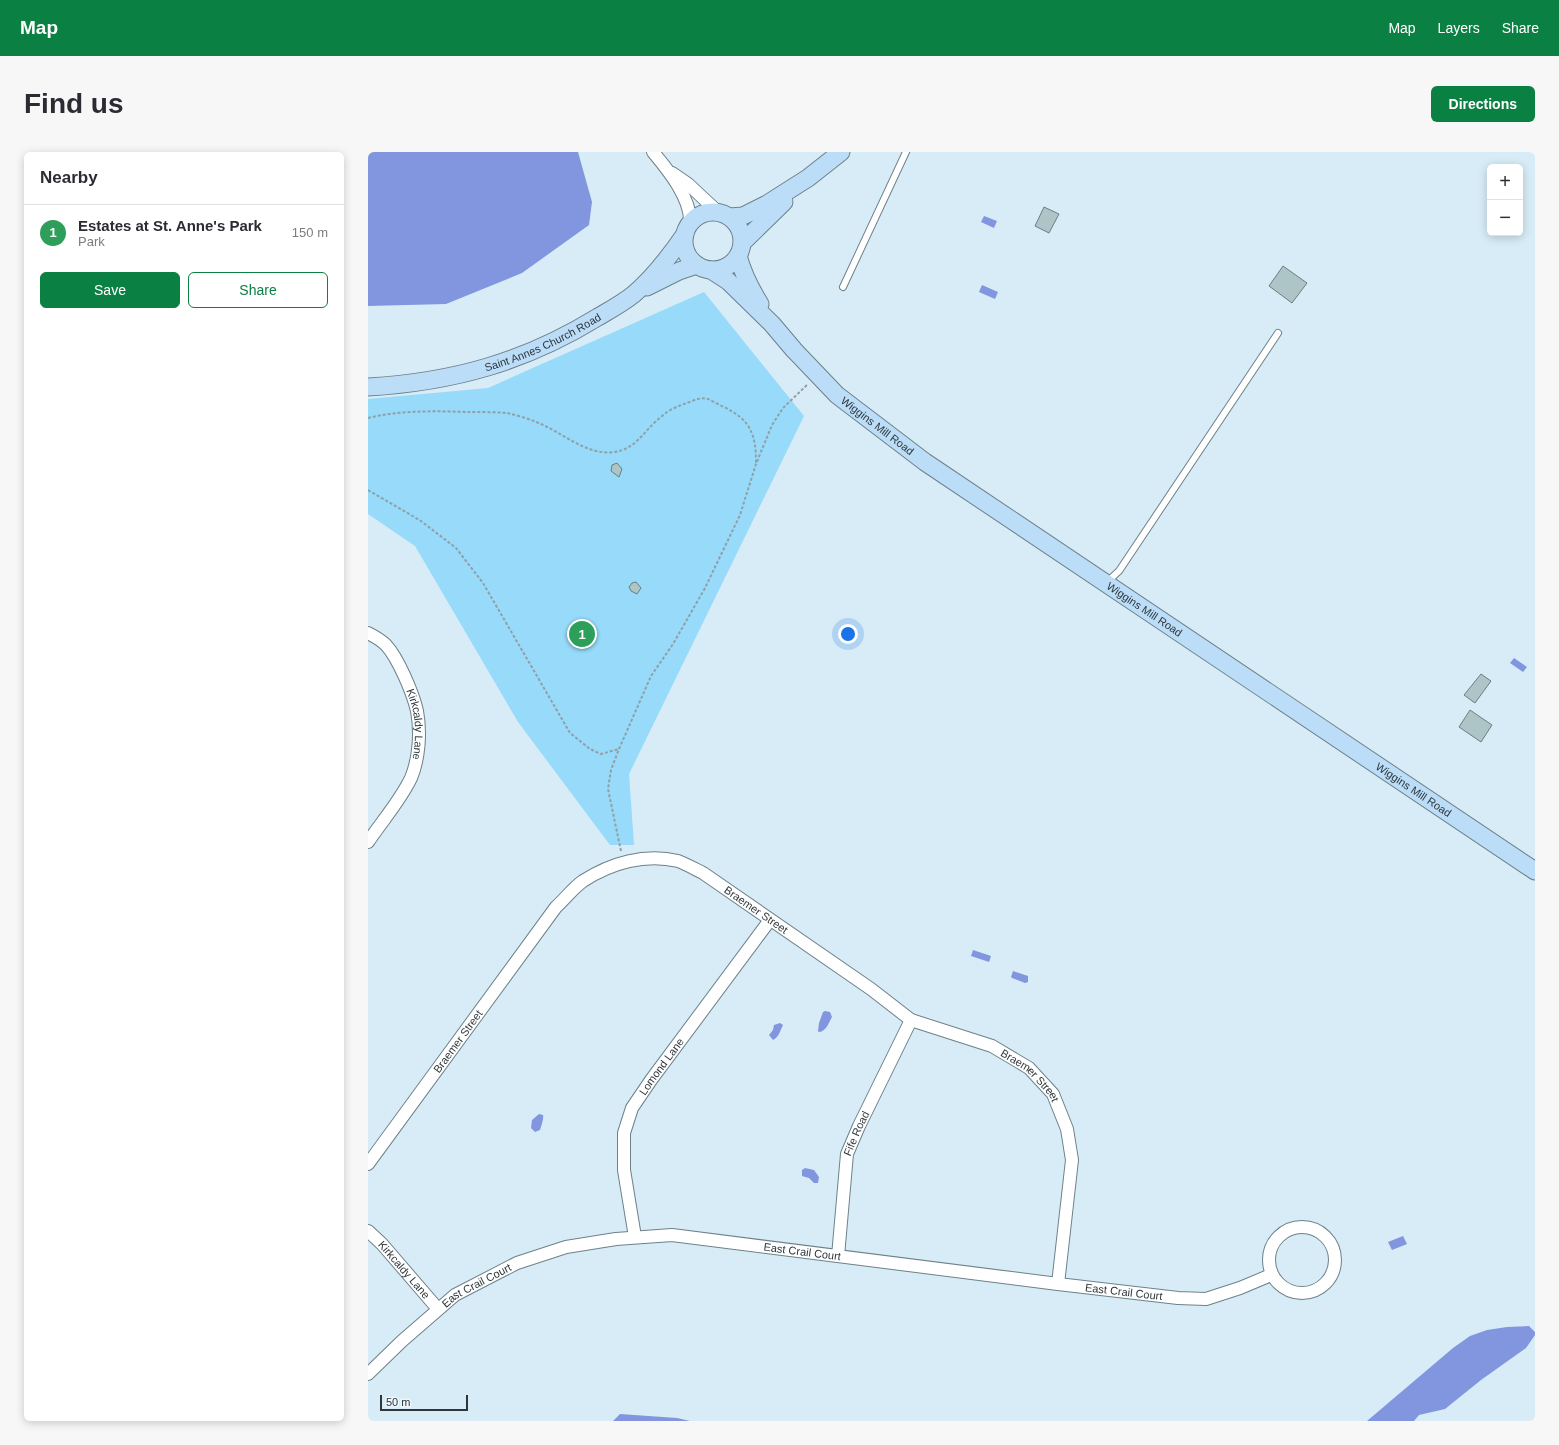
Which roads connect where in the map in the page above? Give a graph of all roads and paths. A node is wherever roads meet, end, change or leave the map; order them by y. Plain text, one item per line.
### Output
1 (653, 152) edge
2 (841, 152) edge
3 (906, 152) edge
4 (670, 172) junction
5 (808, 178) junction
6 (724, 214) junction
7 (687, 229) junction
8 (740, 249) junction
9 (704, 267) junction
10 (843, 287) dead end
11 (633, 295) junction
12 (772, 324) junction
13 (1278, 333) dead end
14 (818, 375) junction
15 (368, 387) edge
16 (368, 418) edge
17 (756, 464) junction
18 (368, 490) edge
19 (1106, 583) junction
20 (368, 632) edge
21 (619, 749) junction
22 (368, 842) edge
23 (624, 862) junction
24 (1535, 871) edge
25 (770, 920) junction
26 (911, 1020) junction
27 (368, 1164) edge
28 (368, 1231) edge
29 (635, 1237) junction
30 (838, 1256) junction
31 (1271, 1274) junction
32 (1058, 1284) junction
33 (438, 1309) junction
34 (368, 1374) edge

1 - 4 street
2 - 5 street
3 - 10 lane
4 - 6 street
4 - 7 street
5 - 6 street
5 - 8 street
6 - 7 street
6 - 8 street
7 - 9 street
7 - 11 street, Saint Annes Church Road
8 - 9 street
8 - 12 street, Wiggins Mill Road
9 - 11 street
9 - 12 street, Wiggins Mill Road
11 - 15 street, Saint Annes Church Road
12 - 14 street, Wiggins Mill Road
13 - 19 lane
14 - 17 path
14 - 19 street, Wiggins Mill Road
16 - 17 path
17 - 21 path
18 - 21 path
19 - 24 street, Wiggins Mill Road
20 - 22 street, Kirkcaldy Lane
21 - 23 path
23 - 25 street, Braemer Street
23 - 27 street, Braemer Street
25 - 26 street, Braemer Street
25 - 29 street, Lomond Lane
26 - 30 street, Fife Road
26 - 32 street, Braemer Street
28 - 33 street, Kirkcaldy Lane
29 - 30 street, East Crail Court
29 - 33 street, East Crail Court
30 - 32 street, East Crail Court
31 - 31 street
31 - 32 street, East Crail Court
33 - 34 street, East Crail Court

